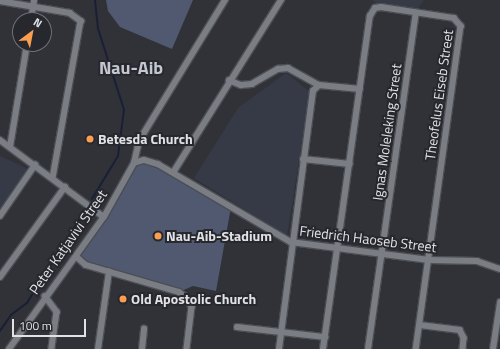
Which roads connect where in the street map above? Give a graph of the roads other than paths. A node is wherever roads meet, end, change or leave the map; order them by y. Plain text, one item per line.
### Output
1 (225, 0) edge
2 (281, 0) edge
3 (0, 1) edge
4 (34, 3) edge
5 (416, 13) junction
6 (26, 52) edge
7 (229, 80) junction
8 (319, 85) junction
9 (360, 89) junction
10 (0, 140) edge
11 (10, 147) junction
12 (303, 159) junction
13 (134, 163) junction
14 (350, 164) junction
15 (35, 165) junction
16 (172, 173) junction
17 (53, 178) junction
18 (65, 187) junction
19 (0, 216) edge
20 (104, 217) junction
21 (291, 242) junction
22 (336, 247) junction
23 (381, 253) junction
24 (76, 256) junction
25 (429, 260) junction
26 (500, 269) edge
27 (109, 272) junction
28 (0, 277) edge
29 (45, 296) junction
30 (500, 304) edge
31 (420, 325) junction
32 (237, 327) dead end
33 (144, 329) dead end
34 (281, 334) junction
35 (325, 337) junction
36 (9, 349) edge
37 (52, 349) edge
38 (98, 349) edge
39 (142, 349) edge
40 (188, 349) edge
41 (279, 349) edge
42 (323, 349) edge
43 (368, 349) edge
44 (416, 349) edge
45 (463, 349) edge
46 (493, 349) edge

1 - 13 street, Peter Katjavivi Street
2 - 7 street
3 - 4 street
4 - 17 street
5 - 9 street, Theofelus Eiseb Street
5 - 23 street, Ignas Moleleking Street
5 - 25 street, Theofelus Eiseb Street
6 - 11 street
7 - 8 street
7 - 16 street
8 - 9 street
8 - 12 street
9 - 14 street, Theofelus Eiseb Street
10 - 11 street
11 - 15 street
12 - 14 street
12 - 21 street
13 - 16 street, Friedrich Haoseb Street
13 - 20 street, Peter Katjavivi Street
14 - 22 street, Theofelus Eiseb Street
15 - 17 street
15 - 19 street
16 - 21 street, Friedrich Haoseb Street
17 - 18 street
18 - 20 street
18 - 28 street
20 - 24 street, Peter Katjavivi Street
21 - 22 street, Friedrich Haoseb Street
21 - 34 street
22 - 23 street, Friedrich Haoseb Street
22 - 35 street, Theofelus Eiseb Street
23 - 25 street, Friedrich Haoseb Street
23 - 43 street, Ignas Moleleking Street
24 - 27 street
24 - 29 street, Peter Katjavivi Street
25 - 26 street, Friedrich Haoseb Street
25 - 31 street, Theofelus Eiseb Street
27 - 38 street
27 - 40 street
29 - 36 street, Peter Katjavivi Street
29 - 37 street
30 - 46 street
31 - 44 street, Theofelus Eiseb Street
31 - 45 street
32 - 34 street
33 - 39 street
34 - 35 street
34 - 41 street
35 - 42 street, Theofelus Eiseb Street

